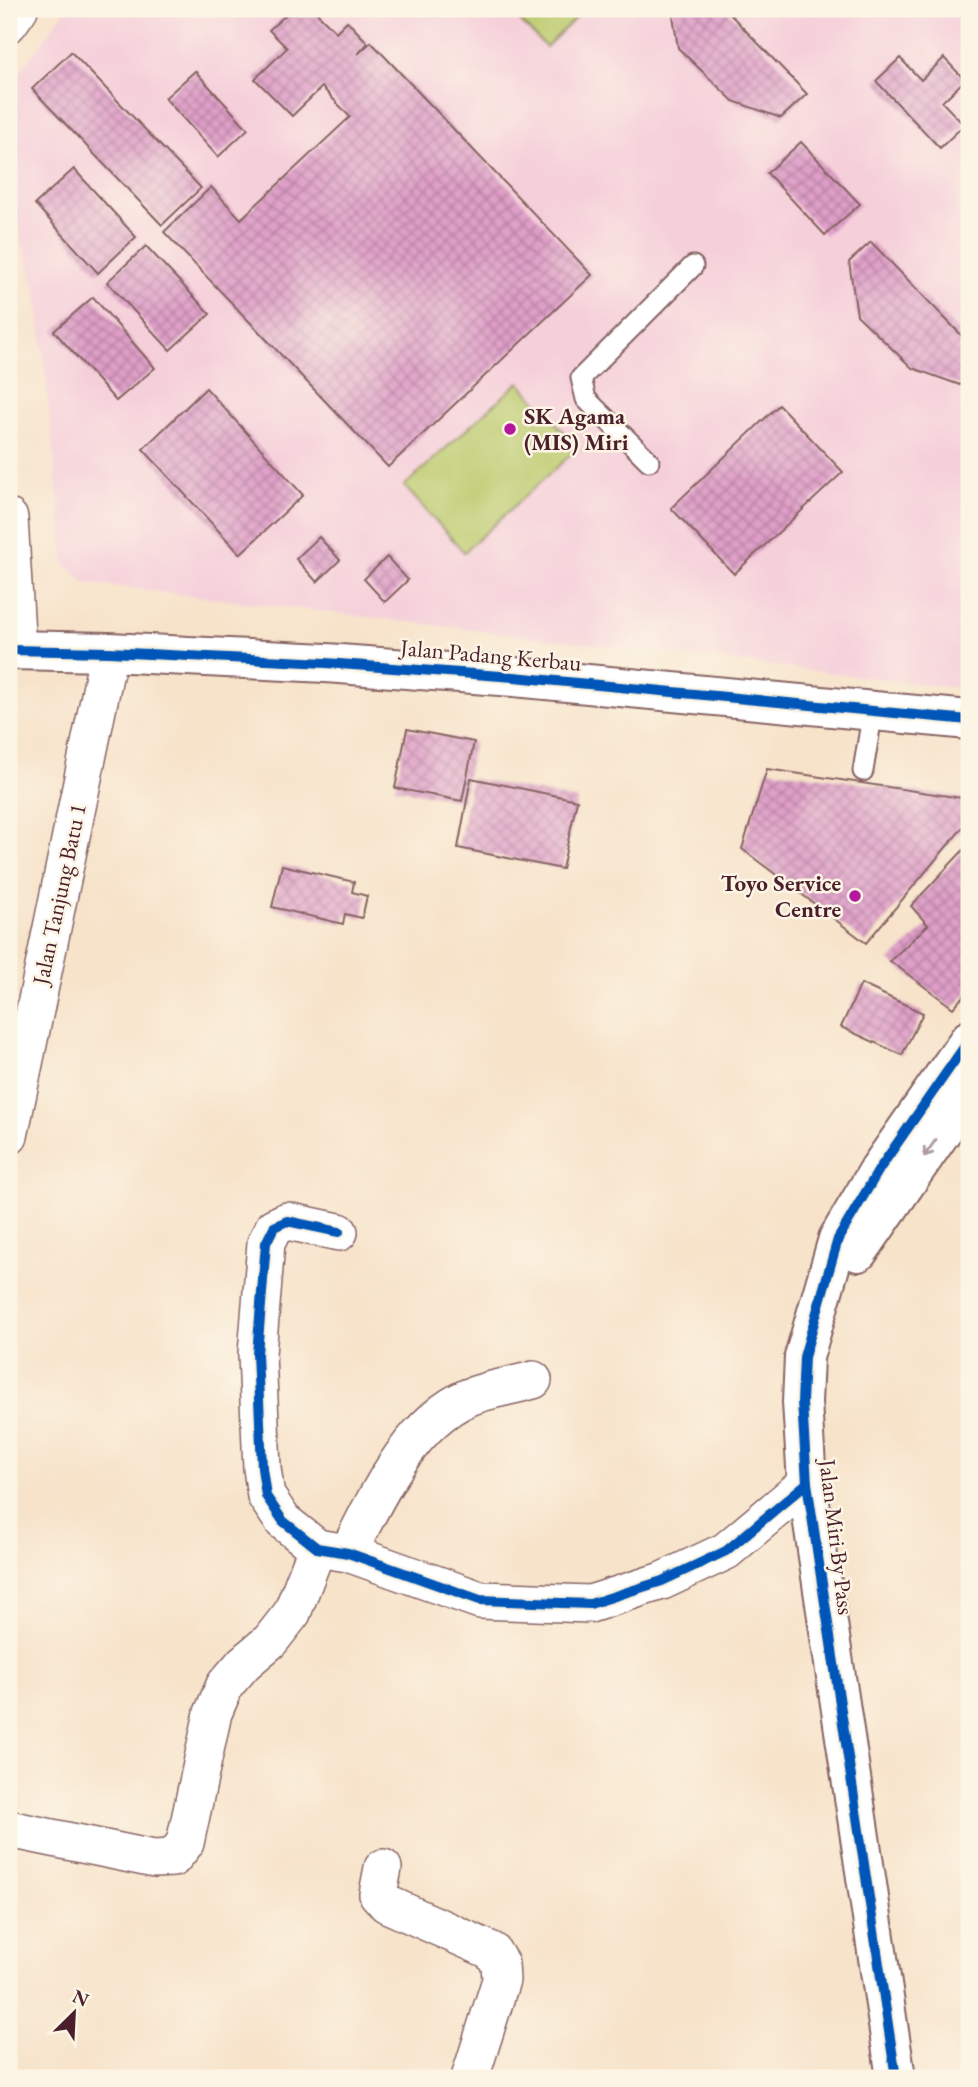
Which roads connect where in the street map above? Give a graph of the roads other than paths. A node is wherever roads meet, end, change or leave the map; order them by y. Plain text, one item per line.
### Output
1 (19, 9) edge
2 (9, 23) edge
3 (693, 266) dead end
4 (649, 461) dead end
5 (9, 518) edge
6 (13, 650) edge
7 (109, 652) junction
8 (873, 710) junction
9 (969, 720) edge
10 (863, 771) dead end
11 (969, 1040) edge
12 (969, 1092) edge
13 (9, 1136) edge
14 (339, 1232) dead end
15 (822, 1294) junction
16 (533, 1380) dead end
17 (807, 1483) junction
18 (332, 1550) junction
19 (9, 1829) edge
20 (383, 1868) dead end
21 (470, 2078) edge
22 (896, 2078) edge

1 - 2 street
3 - 4 lane
5 - 6 street
6 - 7 street, Jalan Padang Kerbau
7 - 8 street, Jalan Padang Kerbau
7 - 13 street, Jalan Tanjung Batu 1
8 - 9 street, Jalan Padang Kerbau
8 - 10 lane
11 - 15 street, Jalan Miri By Pass
12 -> 15 street, Jalan Miri By Pass
14 - 18 street
15 - 17 street, Jalan Miri By Pass
16 - 18 street
17 - 18 street
17 - 22 street, Jalan Miri By Pass
18 - 19 street
20 - 21 street

